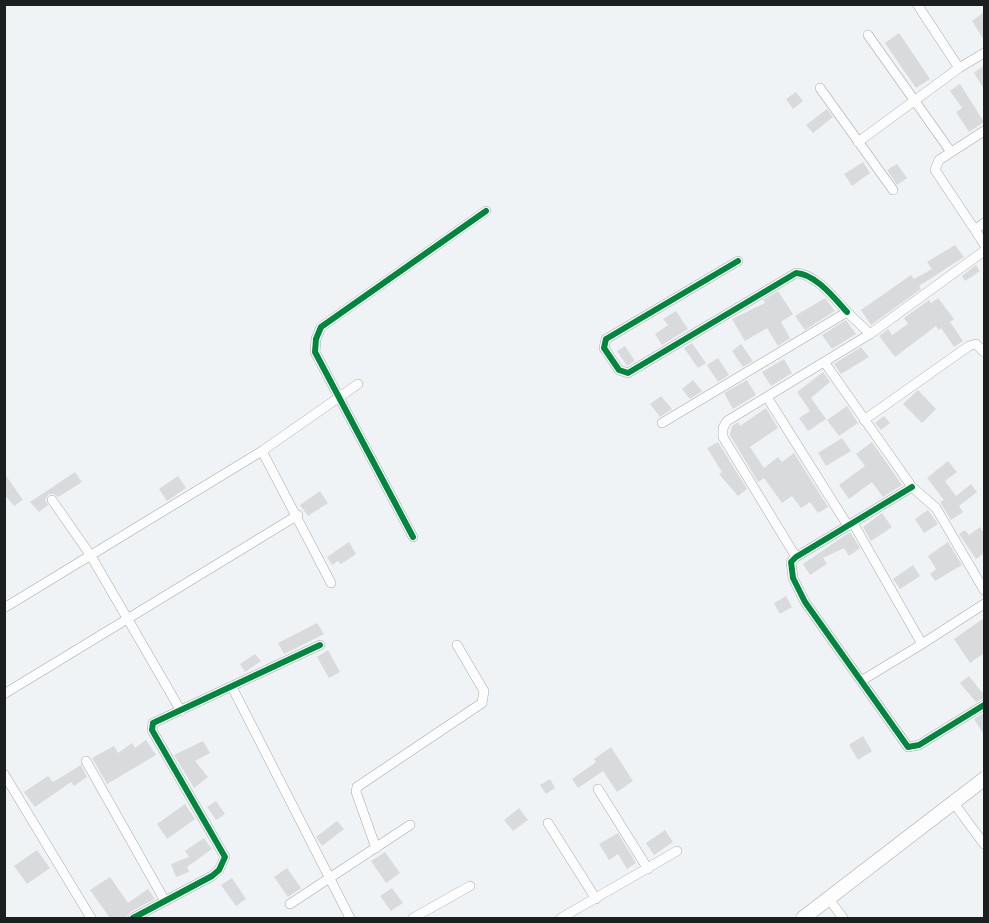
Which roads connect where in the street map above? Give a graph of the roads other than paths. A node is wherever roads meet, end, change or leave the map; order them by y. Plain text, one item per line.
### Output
1 (917, 4) edge
2 (868, 35) dead end
3 (984, 53) edge
4 (959, 68) junction
5 (820, 88) dead end
6 (914, 101) junction
7 (984, 131) edge
8 (858, 141) junction
9 (951, 152) junction
10 (893, 190) dead end
11 (486, 211) dead end
12 (984, 223) edge
13 (975, 230) junction
14 (984, 244) edge
15 (984, 251) edge
16 (738, 261) dead end
17 (847, 312) junction
18 (870, 334) junction
19 (984, 352) edge
20 (825, 363) junction
21 (358, 384) dead end
22 (339, 396) junction
23 (766, 397) junction
24 (864, 420) junction
25 (663, 423) dead end
26 (262, 451) junction
27 (912, 487) junction
28 (52, 500) dead end
29 (298, 515) junction
30 (850, 524) junction
31 (413, 537) dead end
32 (91, 556) junction
33 (796, 557) junction
34 (331, 583) dead end
35 (984, 590) edge
36 (984, 604) edge
37 (4, 608) edge
38 (128, 619) junction
39 (922, 644) junction
40 (320, 645) dead end
41 (457, 645) dead end
42 (861, 681) junction
43 (232, 687) junction
44 (4, 694) edge
45 (984, 705) edge
46 (181, 711) junction
47 (86, 761) dead end
48 (4, 774) edge
49 (984, 779) edge
50 (8, 785) edge
51 (598, 789) dead end
52 (953, 802) junction
53 (548, 823) dead end
54 (410, 825) dead end
55 (984, 844) edge
56 (376, 848) junction
57 (677, 851) dead end
58 (648, 869) junction
59 (330, 879) junction
60 (470, 885) dead end
61 (596, 899) junction
62 (829, 899) junction
63 (165, 901) junction
64 (290, 904) dead end
65 (91, 918) edge
66 (133, 918) edge
67 (350, 918) edge
68 (413, 918) edge
69 (561, 918) edge
70 (803, 918) edge
71 (843, 918) edge

1 - 4 street
2 - 6 street
3 - 4 street
4 - 6 street
5 - 8 street
6 - 8 street
6 - 9 street
7 - 9 street
8 - 10 street
9 - 13 street
11 - 22 street
12 - 13 street
13 - 14 street
15 - 18 street
16 - 17 street
17 - 18 street
17 - 25 street
18 - 20 street
19 - 24 street
20 - 23 street
20 - 24 street
21 - 22 street
22 - 26 street
22 - 31 street
23 - 30 street
23 - 33 street
24 - 27 street
26 - 29 street
26 - 32 street
27 - 30 street
27 - 35 street
28 - 32 street
29 - 34 street
29 - 38 street
30 - 33 street
30 - 39 street
32 - 37 street
32 - 38 street
33 - 42 street
36 - 39 street
38 - 44 street
38 - 46 street
39 - 42 street
40 - 43 street
41 - 56 street
42 - 45 street
43 - 46 street
43 - 59 street
46 - 63 street
47 - 63 street
48 - 50 street
49 - 52 main road
50 - 65 street
51 - 58 street
52 - 55 street
52 - 62 main road
53 - 61 street
54 - 56 street
56 - 59 street
57 - 58 street
58 - 61 street
59 - 64 street
59 - 67 street
60 - 68 street
61 - 69 street
62 - 70 main road
62 - 71 street
63 - 66 street

